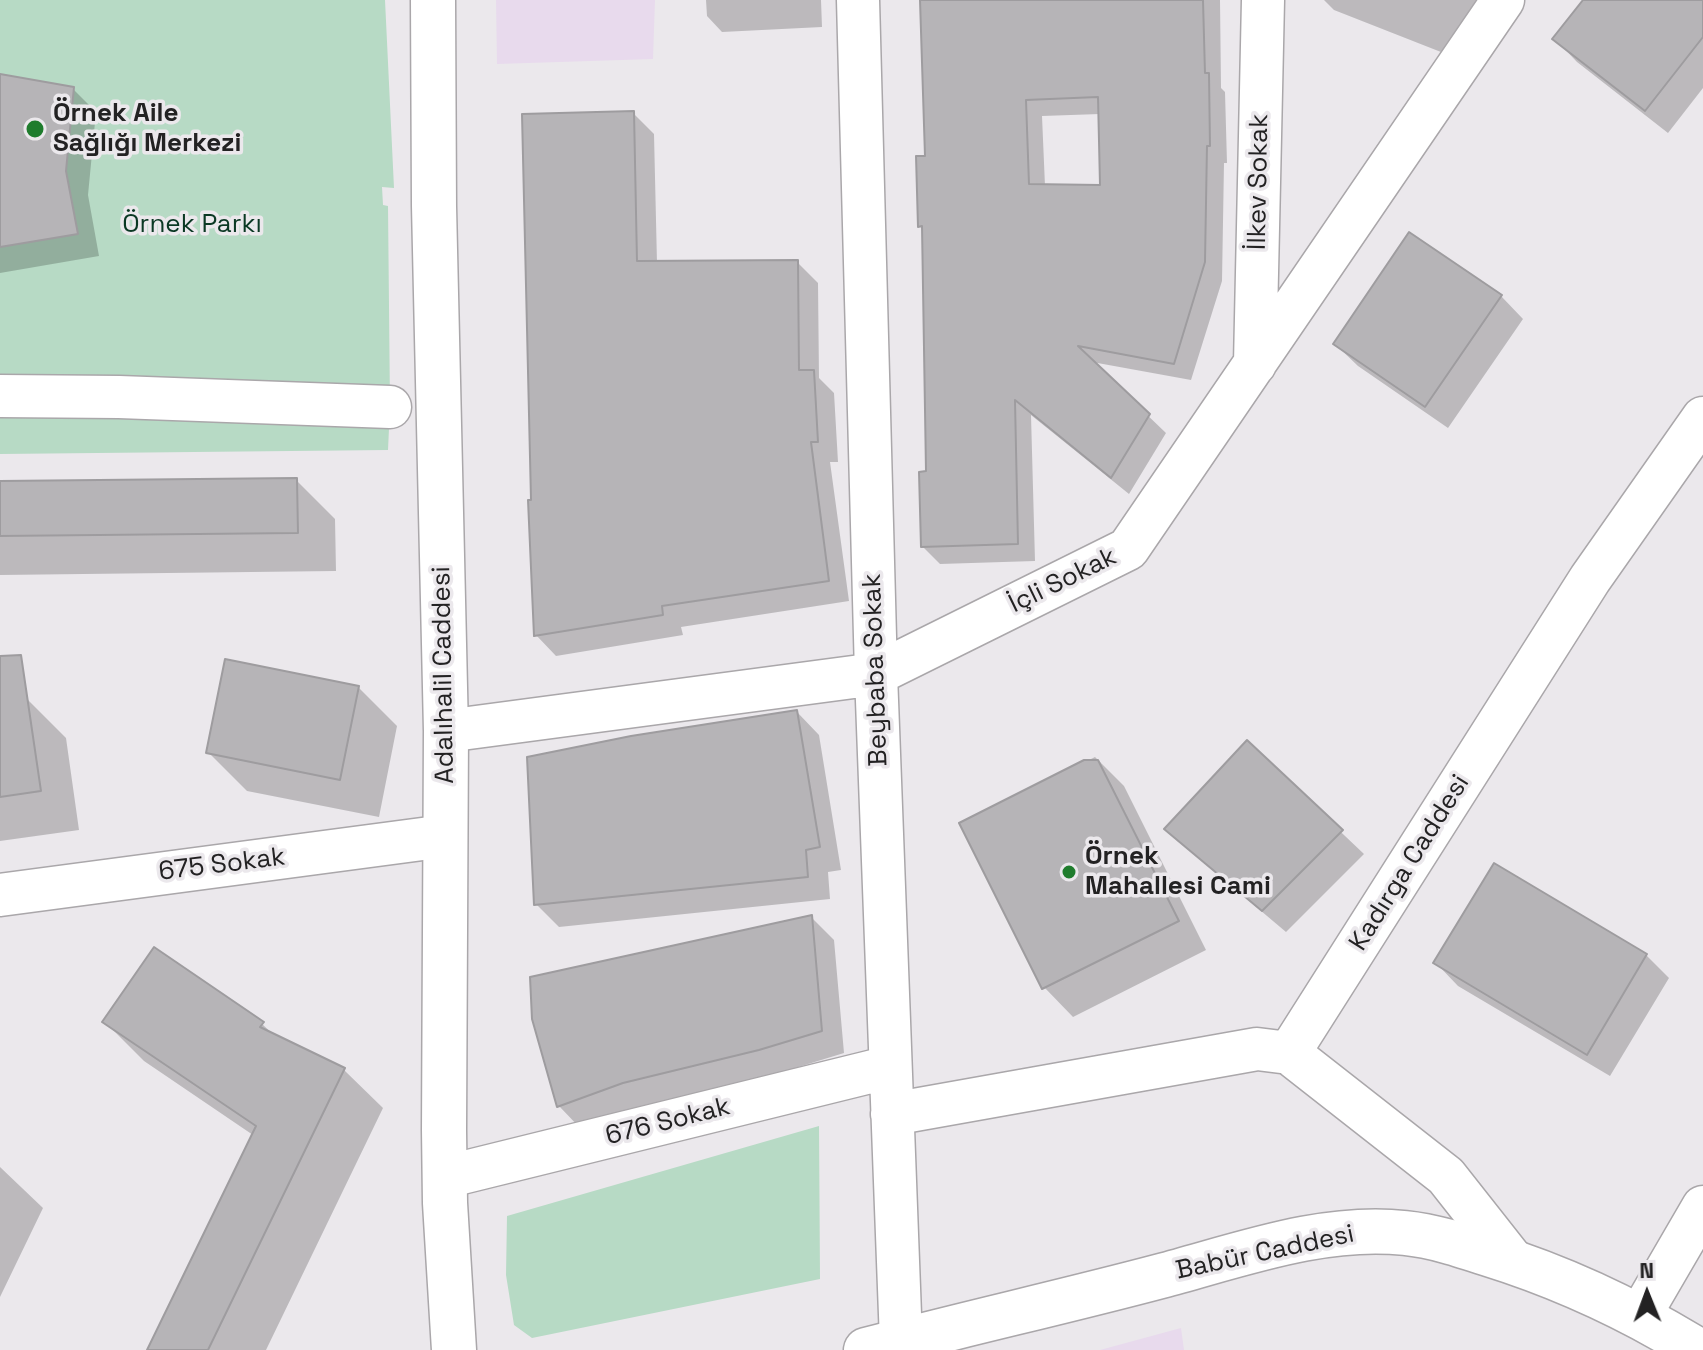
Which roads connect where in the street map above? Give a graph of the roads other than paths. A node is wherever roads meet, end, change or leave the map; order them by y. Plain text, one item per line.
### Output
1 (433, 0) edge
2 (858, 0) edge
3 (1263, 0) edge
4 (1503, 0) edge
5 (1255, 364) junction
6 (0, 396) edge
7 (390, 407) dead end
8 (1703, 418) edge
9 (876, 674) junction
10 (446, 731) junction
11 (445, 836) junction
12 (0, 895) edge
13 (1289, 1053) junction
14 (890, 1067) junction
15 (892, 1114) junction
16 (445, 1177) junction
17 (1703, 1207) edge
18 (1513, 1261) junction
19 (1639, 1317) junction
20 (884, 1345) edge
21 (454, 1350) edge
22 (1697, 1350) edge

1 - 10 street, Adalıhalil Caddesi
2 - 9 street, Beybaba Sokak
3 - 5 street, İlkev Sokak
4 - 5 street, İçli Sokak
5 - 9 street, İçli Sokak
6 - 7 street
8 - 13 street, Kadırga Caddesi
9 - 10 street, İçli Sokak
9 - 14 street, Beybaba Sokak
10 - 11 street, Adalıhalil Caddesi
11 - 12 street, 675 Sokak
11 - 16 street, Adalıhalil Caddesi
13 - 15 street
13 - 18 street
14 - 15 street, Beybaba Sokak
14 - 16 street, 676 Sokak
15 - 20 street, Beybaba Sokak
16 - 21 street, Adalıhalil Caddesi
17 - 19 street
18 - 19 street, Babür Caddesi
18 - 20 street, Babür Caddesi
19 - 22 street, Babür Caddesi

